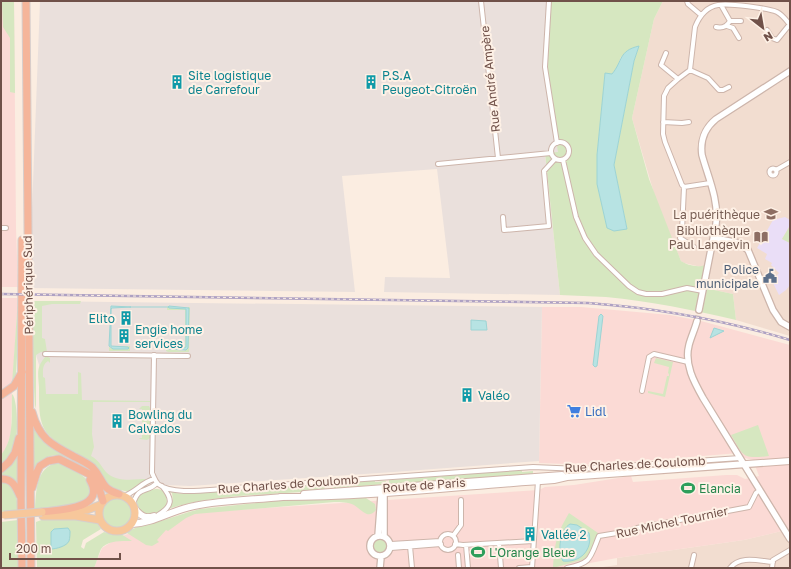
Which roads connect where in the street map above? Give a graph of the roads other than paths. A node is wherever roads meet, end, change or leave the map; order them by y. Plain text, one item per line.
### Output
1 (21, 1) edge
2 (26, 1) edge
3 (481, 1) edge
4 (549, 1) edge
5 (687, 1) edge
6 (721, 5) junction
7 (700, 15) junction
8 (730, 21) junction
9 (741, 21) dead end
10 (790, 24) edge
11 (727, 26) junction
12 (716, 28) dead end
13 (767, 30) dead end
14 (739, 38) dead end
15 (666, 53) dead end
16 (690, 70) junction
17 (790, 71) edge
18 (678, 79) junction
19 (729, 87) dead end
20 (664, 122) junction
21 (689, 122) dead end
22 (557, 143) junction
23 (551, 153) junction
24 (498, 158) junction
25 (555, 159) junction
26 (563, 160) junction
27 (790, 162) edge
28 (438, 164) dead end
29 (776, 170) dead end
30 (710, 183) junction
31 (684, 187) junction
32 (502, 217) dead end
33 (714, 238) junction
34 (694, 247) dead end
35 (703, 292) junction
36 (699, 310) tunnel mouth
37 (697, 321) tunnel mouth
38 (790, 327) edge
39 (45, 354) dead end
40 (154, 355) junction
41 (188, 356) dead end
42 (688, 362) junction
43 (22, 372) junction
44 (642, 391) dead end
45 (1, 395) edge
46 (29, 403) junction
47 (21, 435) junction
48 (740, 458) junction
49 (790, 461) edge
50 (743, 464) junction
51 (1, 469) edge
52 (82, 471) junction
53 (1, 479) edge
54 (540, 479) junction
55 (156, 481) junction
56 (162, 486) junction
57 (382, 490) junction
58 (760, 490) junction
59 (30, 494) junction
60 (122, 495) junction
61 (21, 500) junction
62 (461, 500) dead end
63 (102, 503) junction
64 (134, 506) junction
65 (42, 514) junction
66 (158, 515) junction
67 (166, 515) junction
68 (3, 517) edge
69 (100, 520) junction
70 (132, 524) junction
71 (381, 536) junction
72 (453, 536) junction
73 (790, 539) edge
74 (533, 541) junction
75 (440, 543) junction
76 (499, 543) junction
77 (455, 544) junction
78 (466, 545) junction
79 (391, 546) junction
80 (410, 546) junction
81 (790, 550) edge
82 (458, 555) dead end
83 (694, 555) dead end
84 (380, 557) junction
85 (773, 562) junction
86 (22, 568) edge
87 (30, 568) edge
88 (380, 568) edge
89 (412, 568) edge
90 (459, 568) edge
91 (468, 568) edge
92 (501, 568) edge
93 (519, 568) edge
94 (532, 568) edge
95 (567, 568) edge
96 (691, 568) edge
97 (730, 568) edge
98 (772, 568) edge

1 - 43 highway, Périphérique Sud
2 - 46 highway, Périphérique Sud
3 - 24 street, Rue André Ampère
4 - 22 street
5 - 7 street
6 - 7 street
6 - 8 street
6 - 10 street
7 - 16 street
8 - 9 street
8 - 11 street
10 - 13 street
11 - 12 street
11 - 14 street
15 - 18 street
16 - 18 street
16 - 19 street
17 - 30 street
18 - 20 street
20 - 21 street
20 - 31 street
22 - 23 street
22 - 26 street
23 - 24 street
23 - 25 street
24 - 28 street
25 - 26 street
25 - 32 street
26 - 35 street
27 - 29 street
30 - 31 street
30 - 33 street
31 - 34 street
33 - 35 street
33 - 38 street
35 - 36 street
37 - 42 street
39 - 40 street
40 - 41 street
40 - 55 street
42 - 44 street
42 - 48 street
43 - 45 highway
43 - 47 highway, Périphérique Sud
46 - 59 highway, Périphérique Sud
46 - 60 highway
47 - 51 highway
47 - 61 highway, Périphérique Sud
48 - 50 street
48 - 56 street, Rue Charles de Coulomb
49 - 50 main road, Route de Paris
50 - 54 main road, Route de Paris
50 - 58 street
52 - 59 highway
52 - 63 highway
52 - 65 highway
53 - 61 highway
54 - 57 main road, Route de Paris
54 - 74 street
55 - 56 street, Rue Charles de Coulomb
55 - 60 street
55 - 64 street
56 - 66 street
57 - 67 main road, Route de Paris
57 - 71 street
58 - 73 street
58 - 95 street, Rue Michel Tournier
59 - 87 highway, Périphérique Sud
60 - 63 main road
60 - 64 main road
61 - 86 highway, Périphérique Sud
62 - 72 street
63 - 65 main road
63 - 69 main road
64 - 66 main road, Route de Paris
64 - 70 main road
65 - 68 main road, bridge
65 - 69 main road
66 - 67 main road, Route de Paris
67 - 70 main road, Route de Paris
69 - 70 main road
71 - 79 street
71 - 84 street
72 - 75 street
72 - 77 street
74 - 76 street
74 - 94 street
75 - 77 street
75 - 79 street
75 - 80 street
76 - 78 street
76 - 92 street
77 - 78 street
78 - 91 street
79 - 80 street
79 - 84 street
80 - 89 street
81 - 85 street
82 - 90 street
83 - 96 street
84 - 88 street
85 - 97 street
85 - 98 street
93 - 94 street

